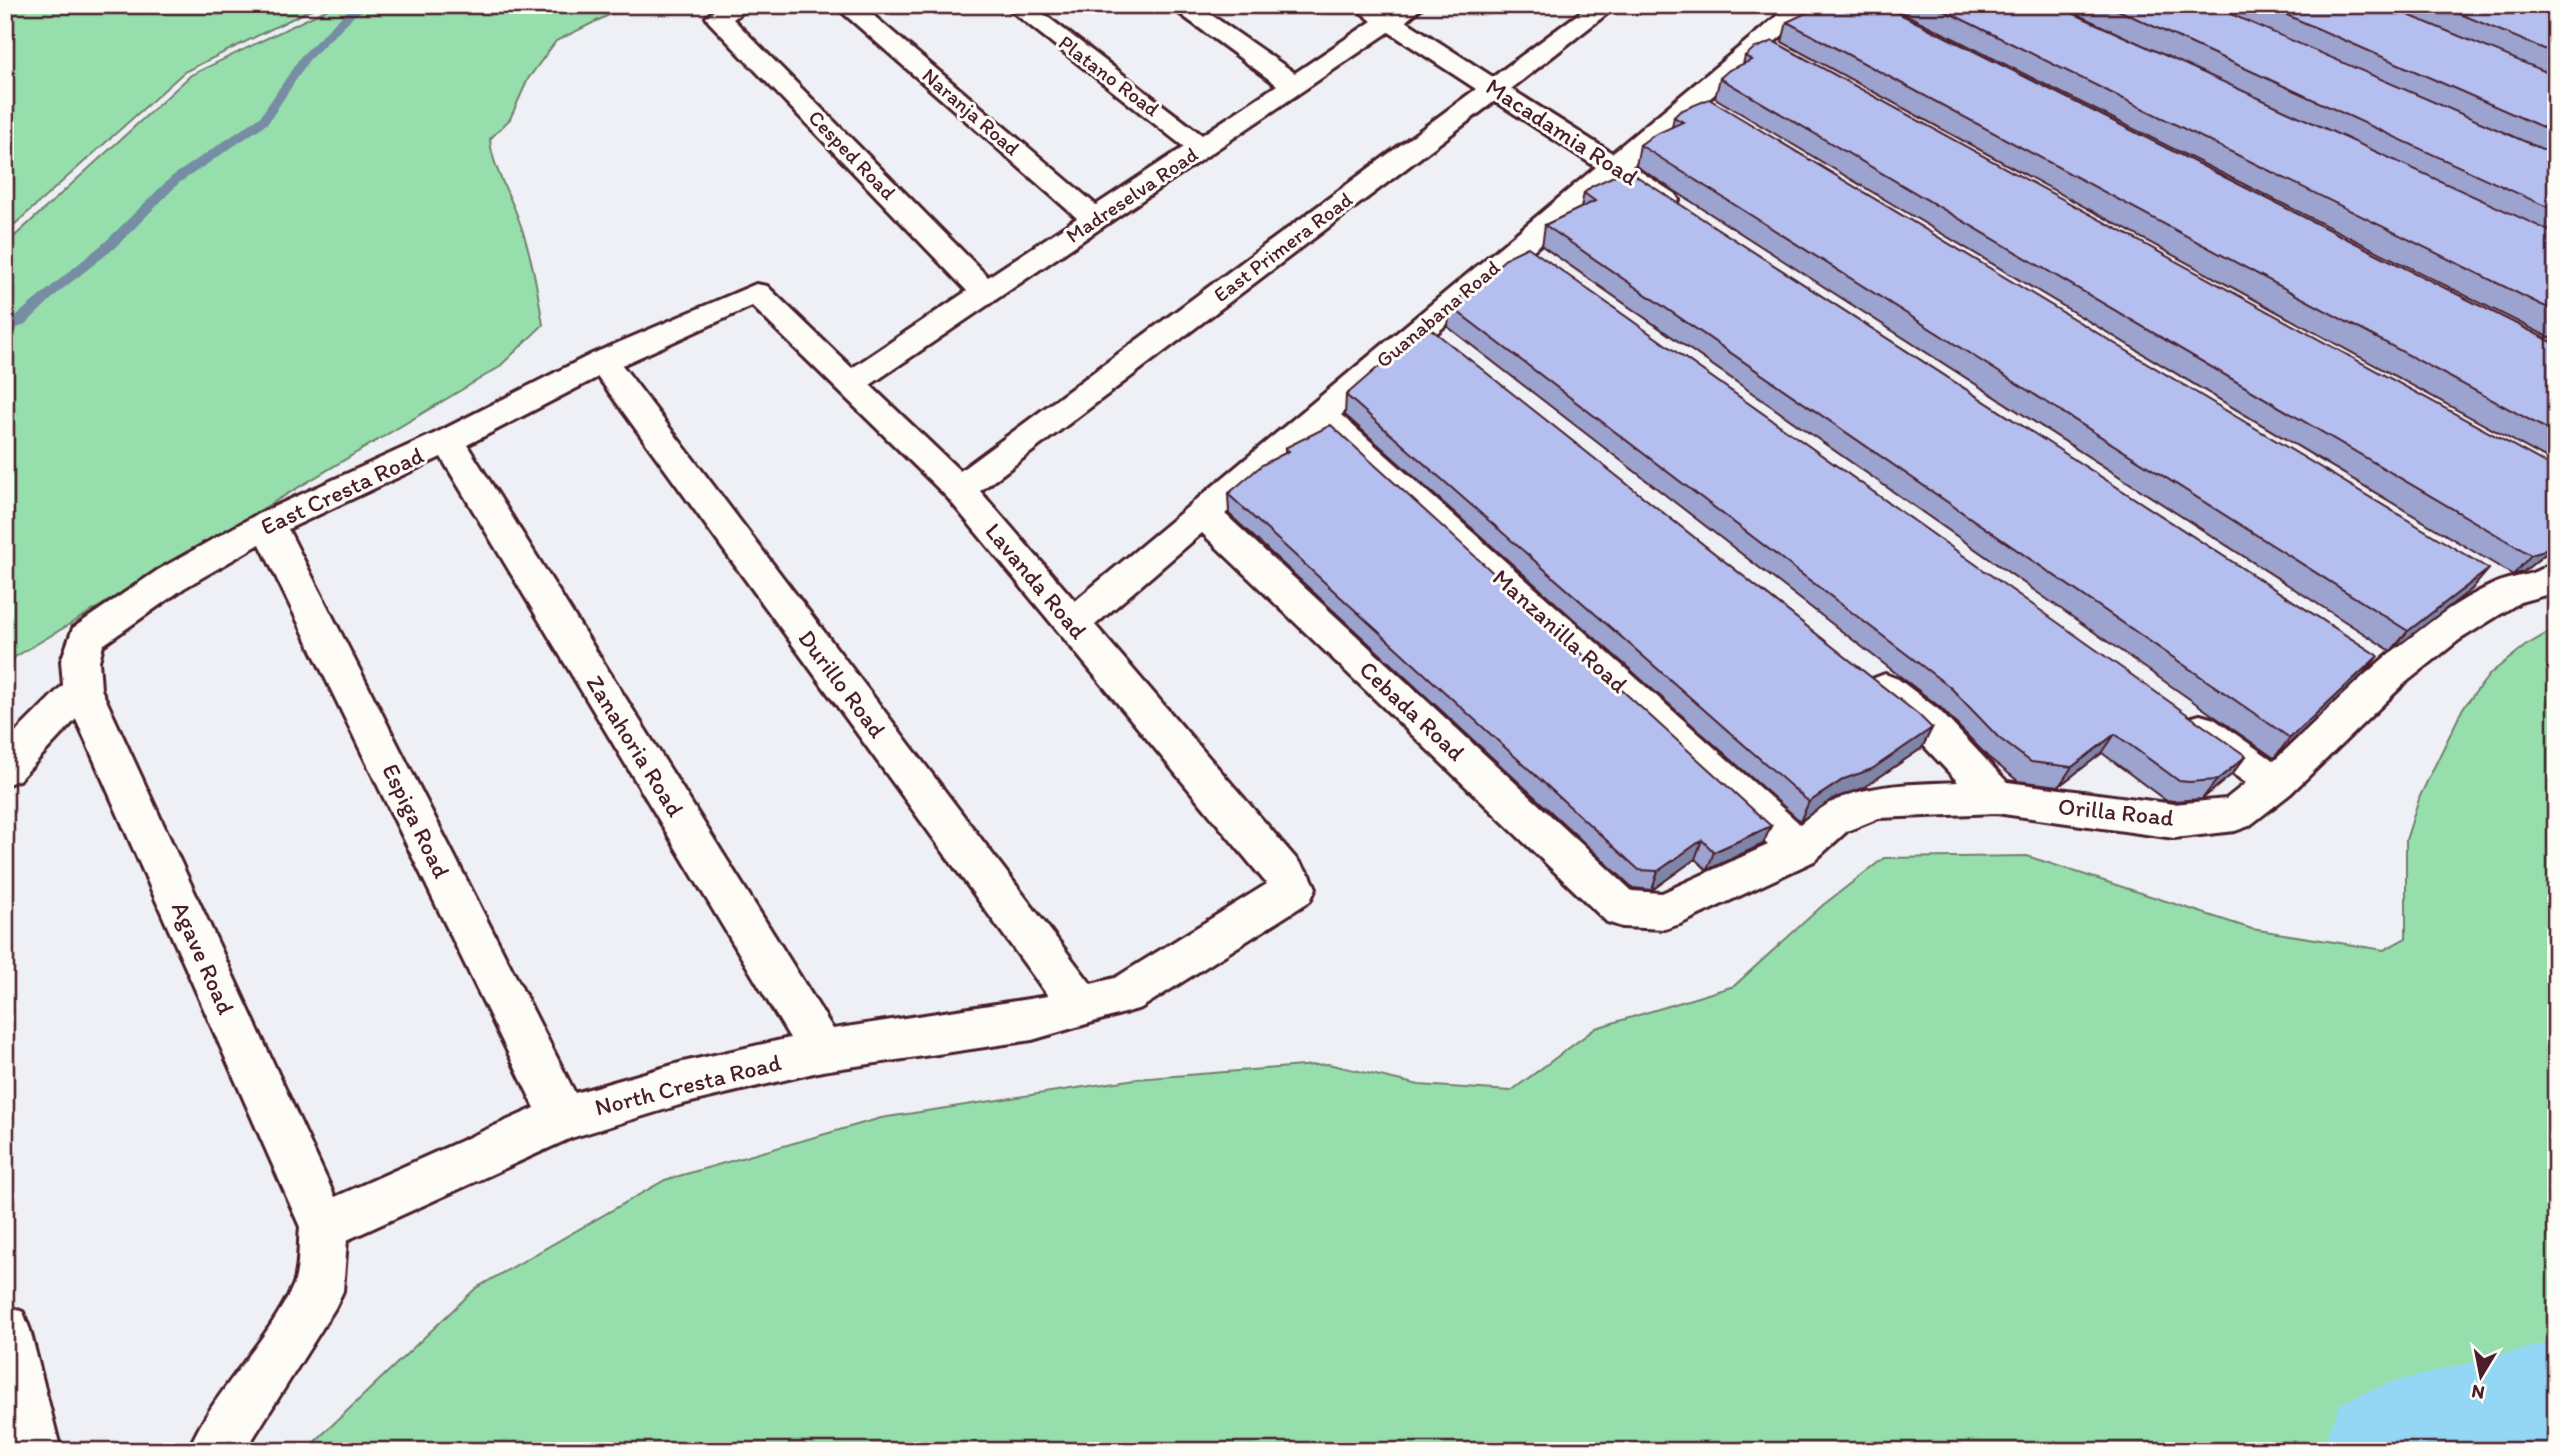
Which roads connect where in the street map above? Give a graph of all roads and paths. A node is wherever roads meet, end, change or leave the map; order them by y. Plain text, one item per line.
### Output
1 (846, 5) edge
2 (1016, 5) edge
3 (1180, 5) edge
4 (1606, 5) edge
5 (1805, 5) edge
6 (729, 11) edge
7 (1390, 11) edge
8 (1295, 85) junction
9 (1496, 89) junction
10 (1202, 148) junction
11 (1613, 166) junction
12 (1095, 219) junction
13 (1694, 219) edge
14 (756, 293) joint
15 (986, 293) junction
16 (603, 361) junction
17 (850, 384) junction
18 (1320, 414) junction
19 (448, 441) junction
20 (959, 489) junction
21 (1202, 513) junction
22 (268, 524) junction
23 (2556, 574) edge
24 (1072, 624) junction
25 (1860, 669) edge
26 (82, 689) junction
27 (2174, 711) edge
28 (5, 769) edge
29 (2276, 783) junction
30 (1996, 797) junction
31 (1800, 849) junction
32 (1295, 888) joint
33 (1622, 909) joint
34 (1081, 1006) junction
35 (822, 1051) junction
36 (564, 1118) junction
37 (324, 1226) junction
38 (5, 1329) edge
39 (35, 1451) edge
40 (214, 1451) edge

1 - 12 street, Naranja Road
2 - 10 street, Platano Road
3 - 8 street
4 - 9 street, East Primera Road
5 - 11 street, Guanabana Road
6 - 15 street, Cesped Road
7 - 8 street, Madreselva Road
7 - 9 street, Macadamia Road
8 - 10 street, Madreselva Road
9 - 11 street, Macadamia Road
9 - 20 street, East Primera Road
10 - 12 street, Madreselva Road
11 - 13 street, Macadamia Road
11 - 18 street, Guanabana Road
12 - 15 street, Madreselva Road
14 - 16 street, East Cresta Road
14 - 17 street, Lavanda Road
15 - 17 street, Madreselva Road
16 - 19 street, East Cresta Road
16 - 34 street, Durillo Road
17 - 20 street, Lavanda Road
18 - 21 street, Guanabana Road
18 - 31 street, Manzanilla Road
19 - 22 street, East Cresta Road
19 - 35 street, Zanahoria Road
20 - 24 street, Lavanda Road
21 - 24 street, Guanabana Road
21 - 33 street, Cebada Road
22 - 26 street, East Cresta Road
22 - 36 street, Espiga Road
23 - 29 street, Orilla Road
24 - 32 street, Lavanda Road
25 - 30 street
26 - 28 street
26 - 37 street, Agave Road
27 - 29 street
29 - 30 street, Orilla Road
30 - 31 street, Orilla Road
31 - 33 street, Orilla Road
32 - 34 street, North Cresta Road
34 - 35 street, North Cresta Road
35 - 36 street, North Cresta Road
36 - 37 street, North Cresta Road
37 - 40 street
38 - 39 street

